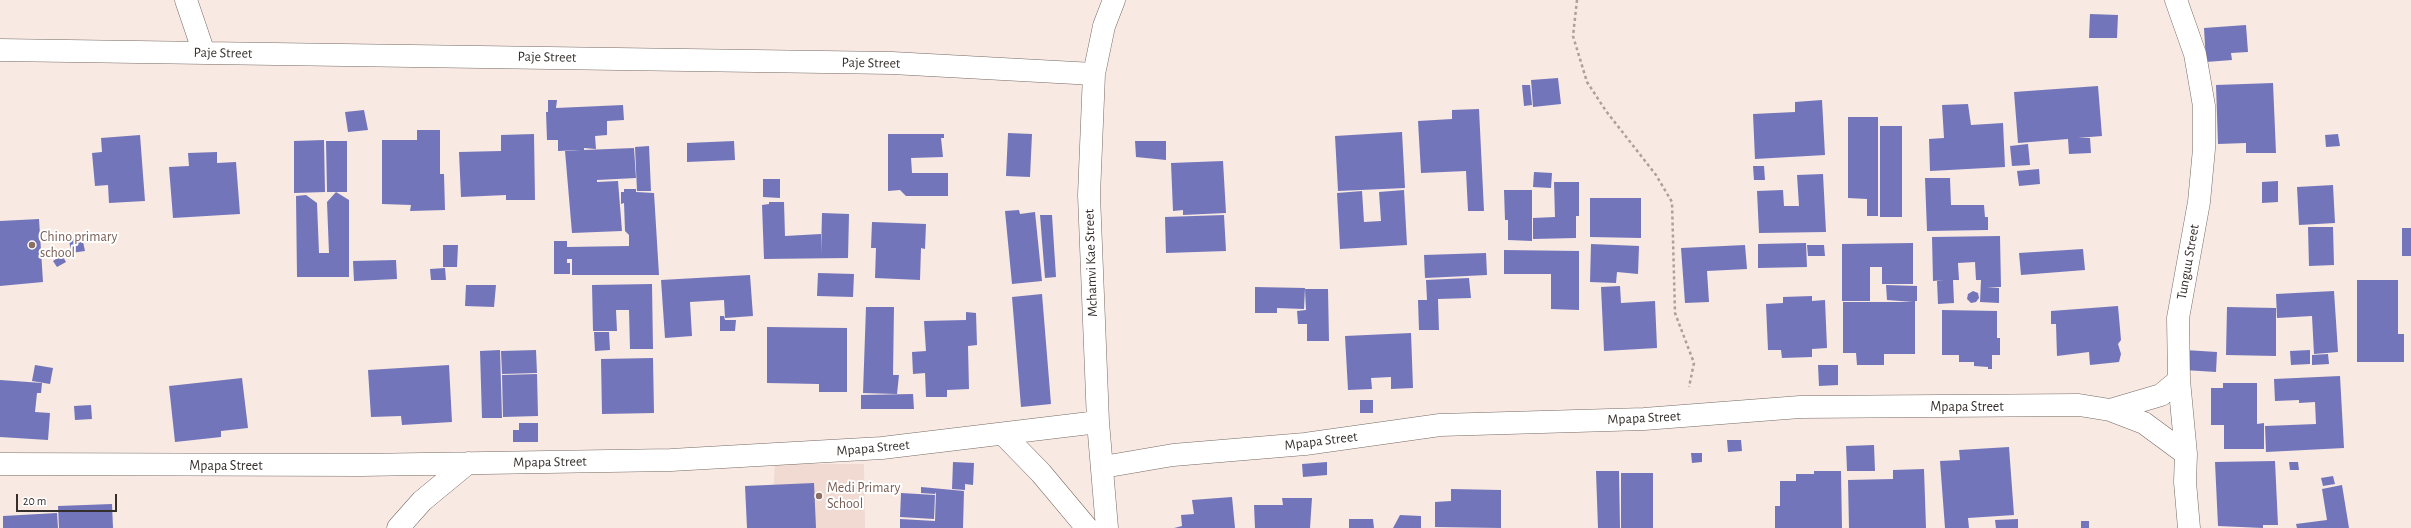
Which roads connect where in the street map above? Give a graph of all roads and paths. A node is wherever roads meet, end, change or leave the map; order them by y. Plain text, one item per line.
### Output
1 (186, 0) edge
2 (1114, 0) edge
3 (1577, 0) edge
4 (2176, 0) edge
5 (0, 50) edge
6 (204, 53) junction
7 (1094, 74) junction
8 (2179, 380) junction
9 (2110, 410) junction
10 (1681, 416) junction
11 (1098, 422) junction
12 (1004, 434) junction
13 (2186, 454) junction
14 (468, 463) junction
15 (0, 464) edge
16 (1103, 467) junction
17 (398, 528) edge
18 (1087, 528) edge
19 (1107, 528) edge
20 (2189, 528) edge

1 - 6 street
2 - 7 street, Mchamvi Kae Street
3 - 10 path
4 - 8 street, Tunguu Street
5 - 6 street, Paje Street
6 - 7 street, Paje Street
7 - 11 street, Mchamvi Kae Street
8 - 9 street, Mpapa Street
8 - 13 street, Tunguu Street
9 - 10 street, Mpapa Street
9 - 13 street
10 - 16 street, Mpapa Street
11 - 12 street, Mpapa Street
11 - 16 street, Mchamvi Kae Street
12 - 14 street, Mpapa Street
12 - 18 street
13 - 20 street, Tunguu Street
14 - 15 street, Mpapa Street
14 - 17 street
16 - 19 street, Mchamvi Kae Street

